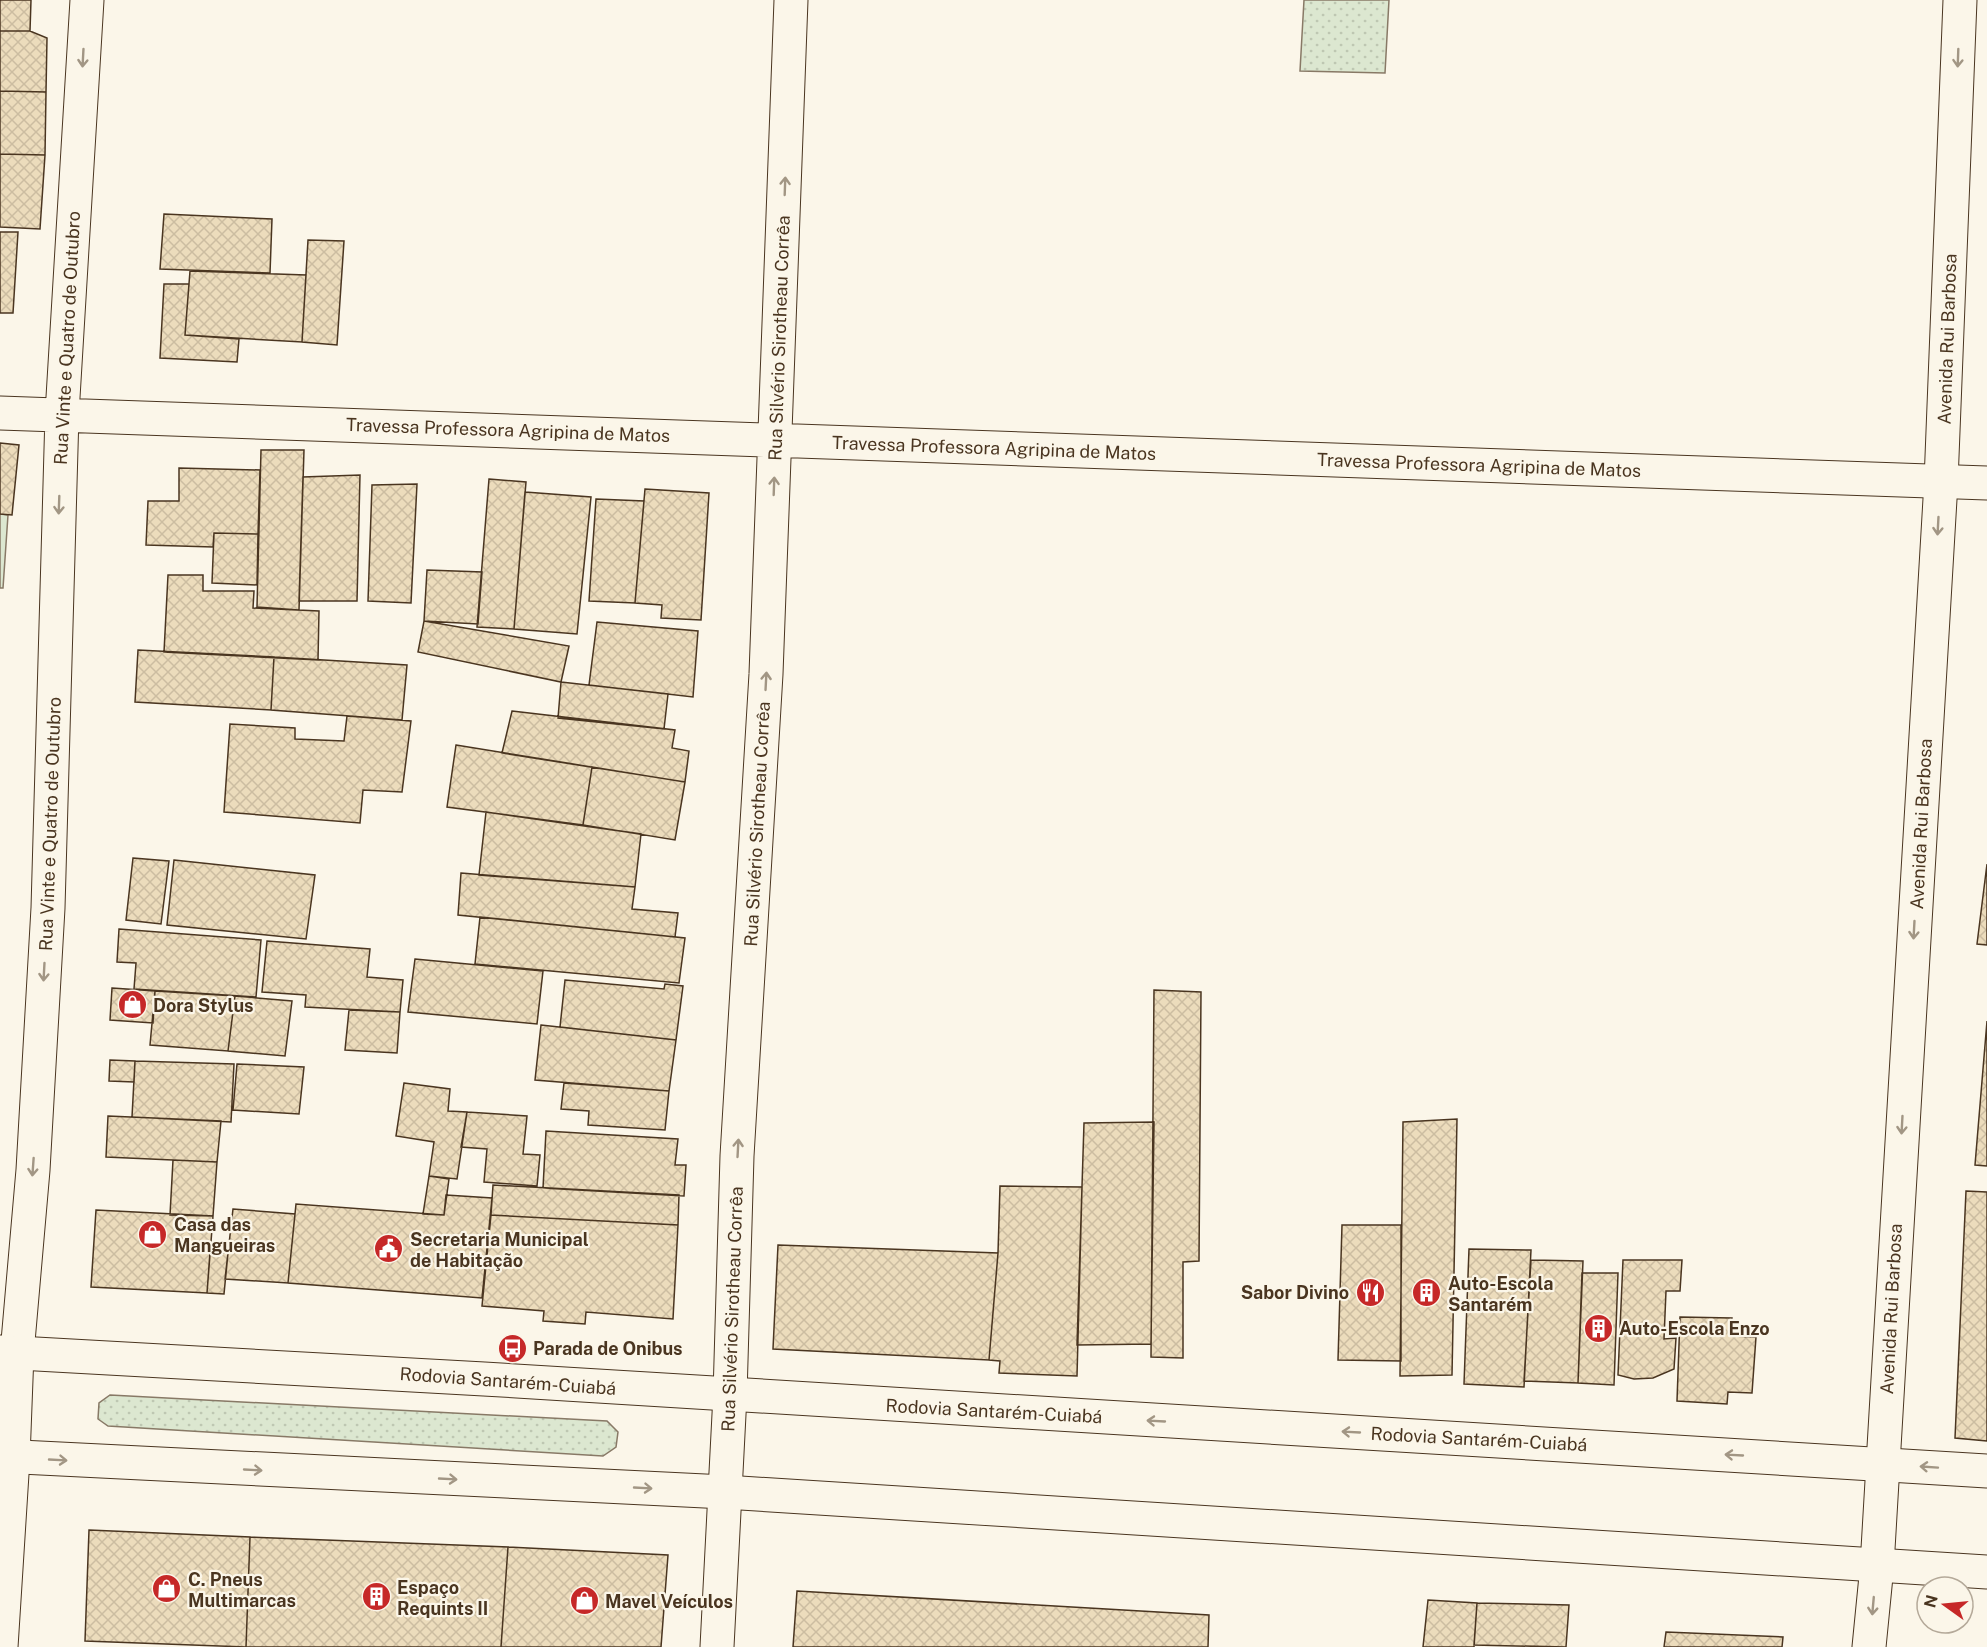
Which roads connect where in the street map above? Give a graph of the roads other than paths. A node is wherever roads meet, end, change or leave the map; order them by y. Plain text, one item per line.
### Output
1 (87, 0) edge
2 (791, 0) edge
3 (1960, 0) edge
4 (0, 413) edge
5 (62, 414) junction
6 (776, 440) junction
7 (1941, 482) junction
8 (1987, 483) edge
9 (8, 1352) edge
10 (730, 1395) junction
11 (6, 1457) edge
12 (1882, 1463) junction
13 (1987, 1471) edge
14 (725, 1492) junction
15 (1876, 1566) junction
16 (1987, 1572) edge
17 (1, 1647) edge
18 (717, 1647) edge
19 (1869, 1647) edge

1 -> 5 main road, Rua Vinte e Quatro de Outubro
6 -> 2 main road, Rua Silvério Sirotheau Corrêa
3 -> 7 main road, Avenida Rui Barbosa
4 - 5 main road, Travessa Professora Agripina de Matos
5 - 6 main road, Travessa Professora Agripina de Matos
5 -> 9 main road, Rua Vinte e Quatro de Outubro
6 - 7 main road, Travessa Professora Agripina de Matos
10 -> 6 main road, Rua Silvério Sirotheau Corrêa
7 - 8 main road, Travessa Professora Agripina de Matos
7 -> 12 main road, Avenida Rui Barbosa
9 - 10 main road, Rodovia Santarém-Cuiabá
9 - 11 main road, Rua Vinte e Quatro de Outubro
12 -> 10 main road, Rodovia Santarém-Cuiabá
10 - 14 main road, Rua Silvério Sirotheau Corrêa
11 -> 14 main road
11 - 17 main road, Rua Vinte e Quatro de Outubro
13 -> 12 main road, Rodovia Santarém-Cuiabá
12 - 15 main road, Avenida Rui Barbosa
14 - 15 main road
14 - 18 main road, Rua Silvério Sirotheau Corrêa
15 - 16 main road
15 -> 19 main road, Avenida Rui Barbosa

